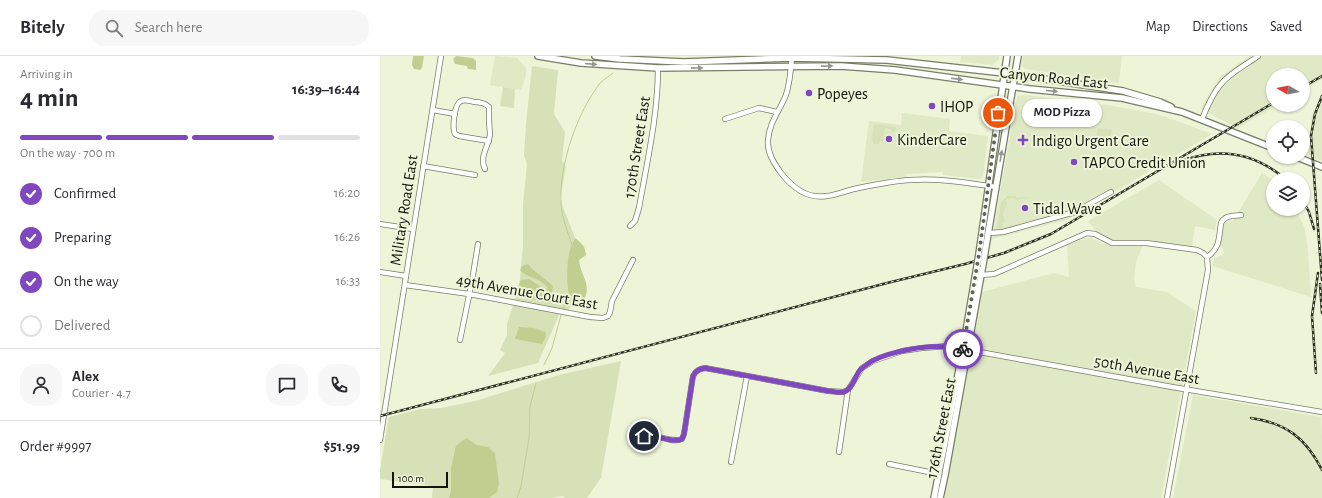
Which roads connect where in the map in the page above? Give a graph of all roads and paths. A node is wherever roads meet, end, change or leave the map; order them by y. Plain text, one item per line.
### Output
1 (441, 56) edge
2 (538, 56) edge
3 (595, 56) edge
4 (1006, 56) edge
5 (1018, 56) edge
6 (1258, 56) edge
7 (792, 57) edge
8 (684, 62) junction
9 (791, 67) junction
10 (658, 68) junction
11 (1004, 73) junction
12 (1015, 75) junction
13 (1002, 84) junction
14 (1013, 86) junction
15 (433, 110) junction
16 (777, 112) junction
17 (1182, 112) junction
18 (455, 114) junction
19 (725, 118) dead end
20 (1202, 119) junction
21 (489, 141) junction
22 (1266, 145) edge
23 (1310, 162) edge
24 (423, 166) junction
25 (1322, 167) edge
26 (485, 169) dead end
27 (475, 175) dead end
28 (988, 186) junction
29 (996, 187) junction
30 (1111, 192) dead end
31 (1242, 215) dead end
32 (380, 224) edge
33 (630, 226) dead end
34 (413, 230) junction
35 (988, 233) junction
36 (478, 244) dead end
37 (1207, 257) junction
38 (633, 260) dead end
39 (380, 272) edge
40 (981, 275) junction
41 (406, 276) junction
42 (404, 285) junction
43 (469, 294) junction
44 (460, 340) dead end
45 (965, 349) junction
46 (747, 376) junction
47 (848, 390) junction
48 (1186, 390) junction
49 (1322, 412) edge
50 (644, 436) dead end
51 (380, 440) edge
52 (839, 452) dead end
53 (731, 462) dead end
54 (889, 464) dead end
55 (939, 474) junction
56 (935, 498) edge
57 (940, 498) edge
58 (1167, 498) edge

1 - 15 street, Military Road East
2 -> 10 main road, Canyon Road East
3 - 8 main road, Canyon Road East
4 - 11 main road, 176th Street East
5 - 12 main road, 176th Street East
6 - 20 street
7 - 8 main road, Canyon Road East
7 - 9 street
7 - 11 main road, Canyon Road East
8 - 10 main road
10 -> 9 main road, Canyon Road East
9 -> 13 main road, Canyon Road East
9 - 16 street
10 - 33 street, 170th Street East
11 - 12 main road, Canyon Road East
11 - 13 main road, 176th Street East
12 - 14 main road, 176th Street East
12 - 17 main road, Canyon Road East
13 - 14 main road, Canyon Road East
13 - 28 main road, 176th Street East
14 -> 17 main road, Canyon Road East
29 -> 14 main road, 176th Street East
15 - 18 street
15 - 24 street, Military Road East
16 - 19 street
16 - 28 street
17 - 20 main road, Canyon Road East
18 - 21 street
18 - 21 street
20 - 22 main road, Canyon Road East
21 - 26 street
23 - 25 main road
24 - 27 street
24 - 34 street, Military Road East
28 - 29 street
28 - 45 main road, 176th Street East, bridge
29 - 35 main road, 176th Street East
30 - 35 street
31 - 37 street
32 - 34 street
34 - 41 street, Military Road East
35 - 40 main road, 176th Street East, bridge
36 - 43 street
37 - 40 street
37 - 48 street
38 - 43 street, 49th Avenue Court East
39 - 41 street
40 - 45 main road, 176th Street East
41 - 42 street, Military Road East
42 - 43 street, 49th Avenue Court East
42 - 51 street, Military Road East
43 - 44 street
45 - 47 street, 50th Avenue East
45 - 48 street, 50th Avenue East
45 - 55 main road, 176th Street East
45 - 57 main road, 176th Street East
46 - 47 street
46 - 50 street
46 - 53 street
47 - 52 street
48 - 49 street, 50th Avenue East
48 - 58 street
54 - 55 street
55 - 56 main road, 176th Street East

